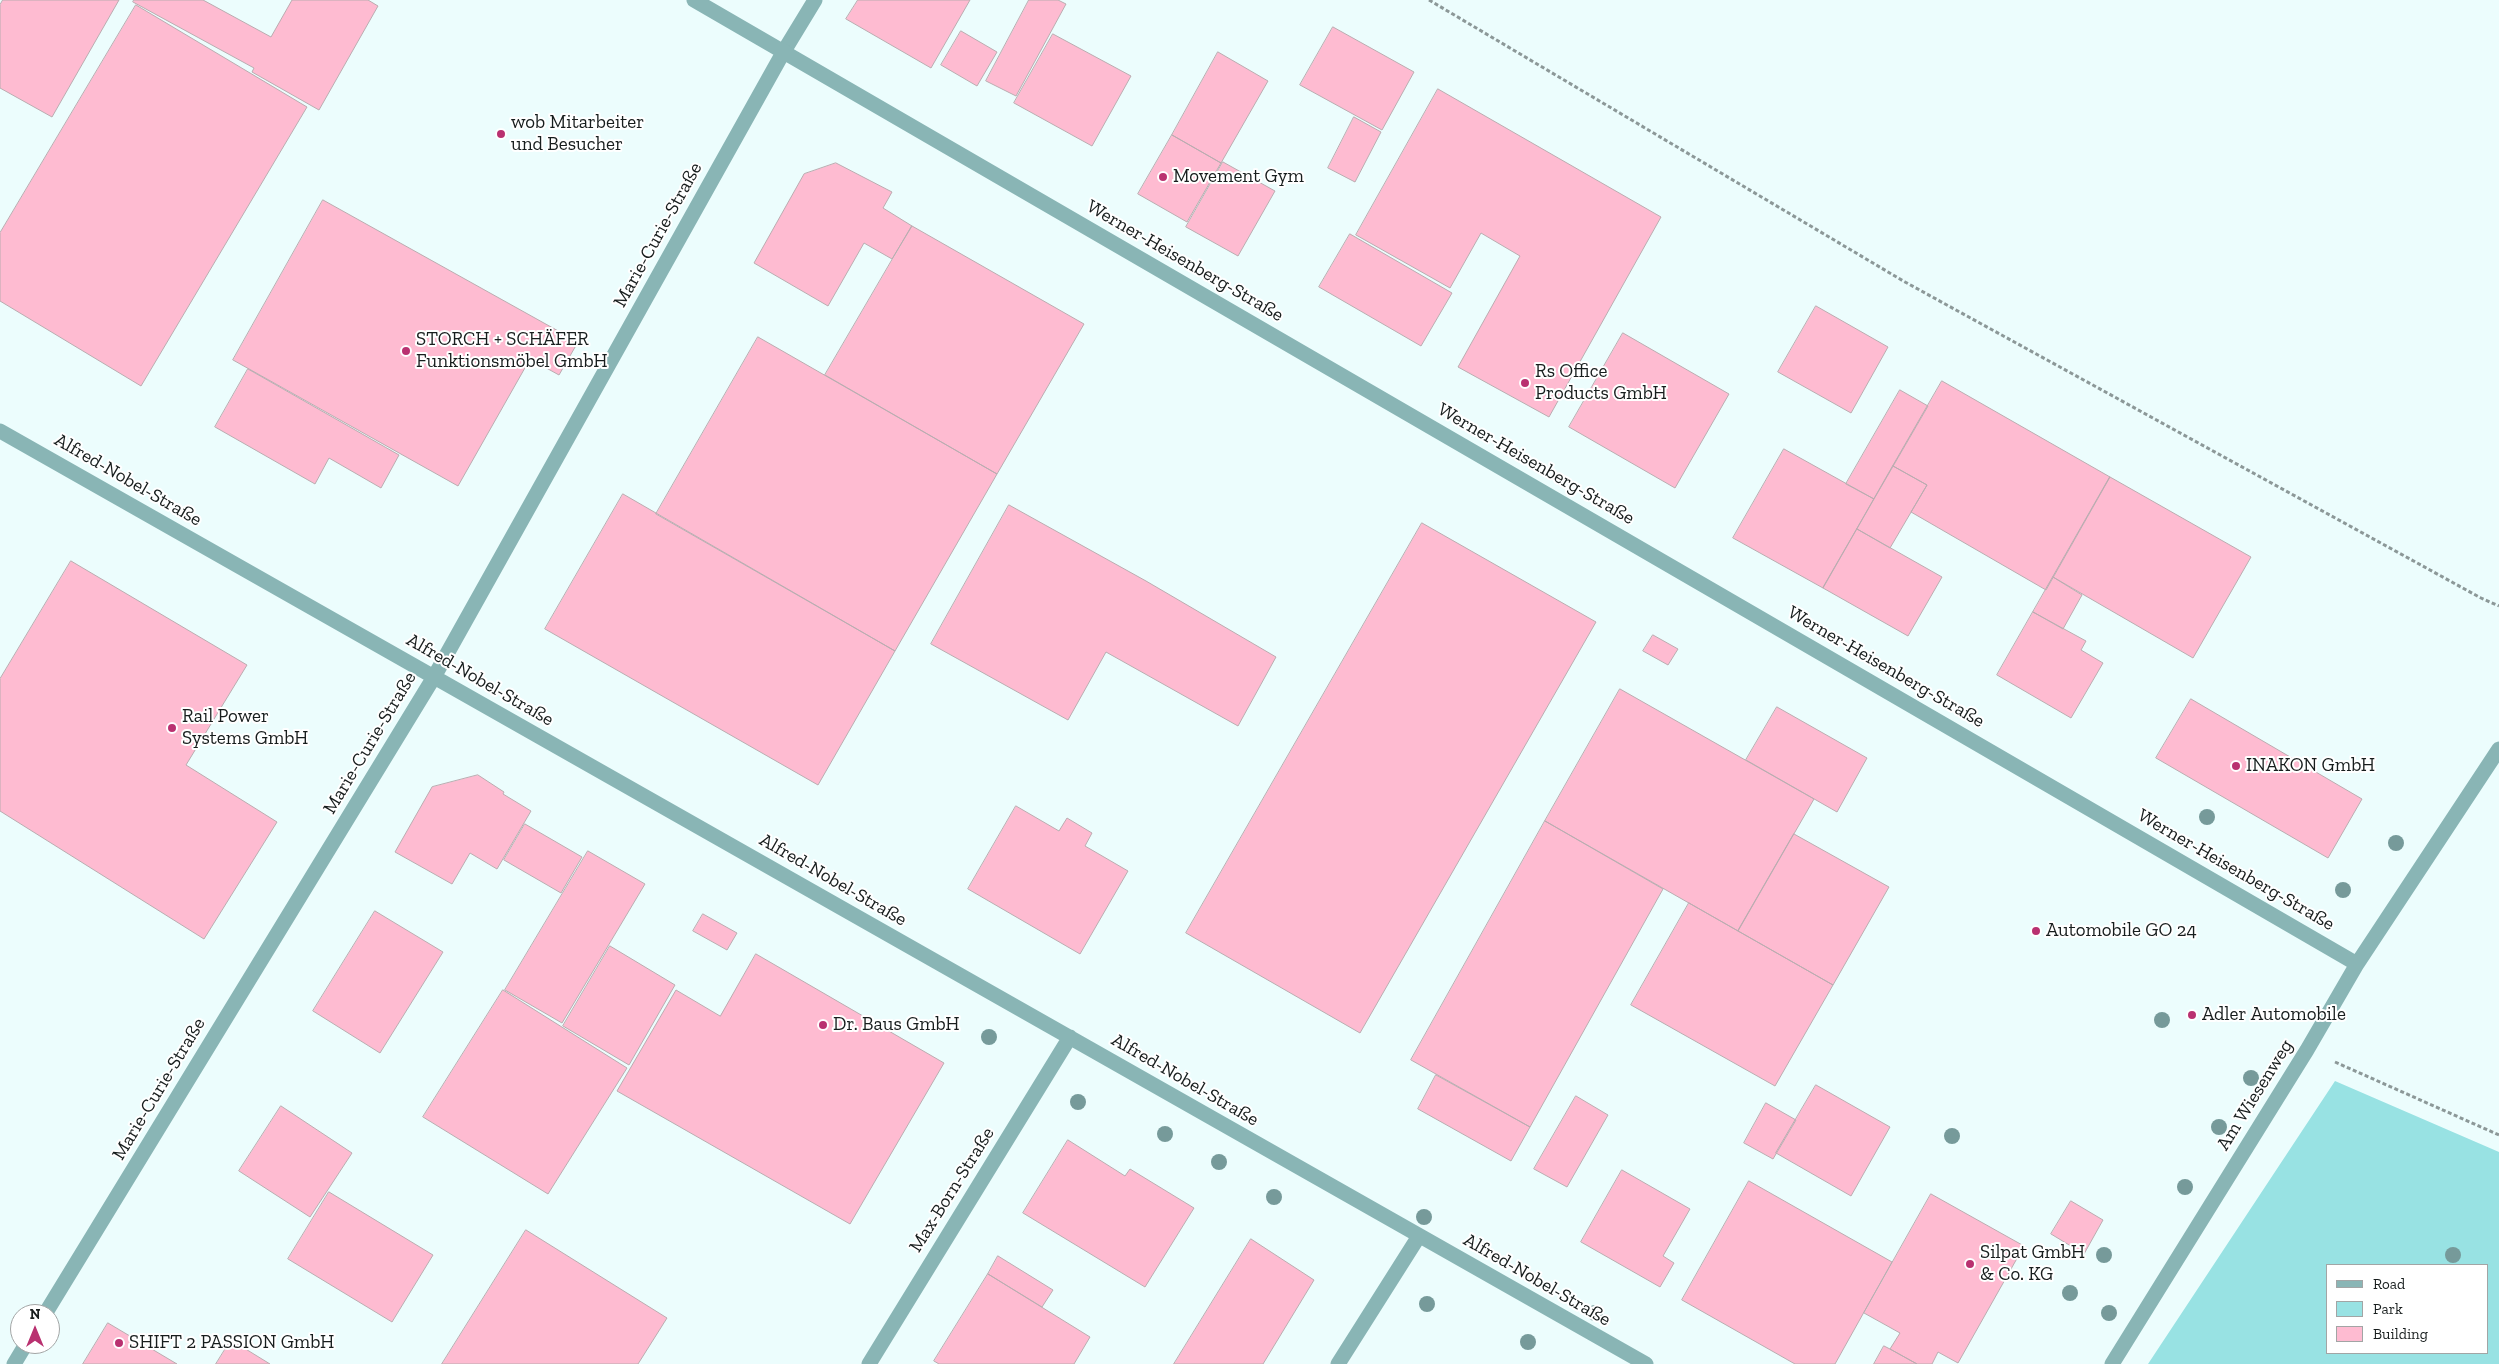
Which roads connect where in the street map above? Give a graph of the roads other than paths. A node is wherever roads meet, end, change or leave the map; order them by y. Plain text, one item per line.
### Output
1 (694, 0) edge
2 (814, 0) edge
3 (784, 51) junction
4 (0, 431) edge
5 (434, 677) junction
6 (2499, 748) edge
7 (2357, 964) junction
8 (1070, 1037) junction
9 (1419, 1236) junction
10 (51, 1304) edge
11 (869, 1364) edge
12 (1338, 1364) edge
13 (1646, 1364) edge
14 (2112, 1364) edge

1 - 3 street, Werner-Heisenberg-Straße
2 - 3 street, Marie-Curie-Straße
3 - 5 street, Marie-Curie-Straße
3 - 7 street, Werner-Heisenberg-Straße
4 - 5 street, Alfred-Nobel-Straße
5 - 8 street, Alfred-Nobel-Straße
5 - 10 street, Marie-Curie-Straße
6 - 7 street, Am Wiesenweg
7 - 14 street, Am Wiesenweg
8 - 9 street, Alfred-Nobel-Straße
8 - 11 street, Max-Born-Straße
9 - 12 street
9 - 13 street, Alfred-Nobel-Straße

